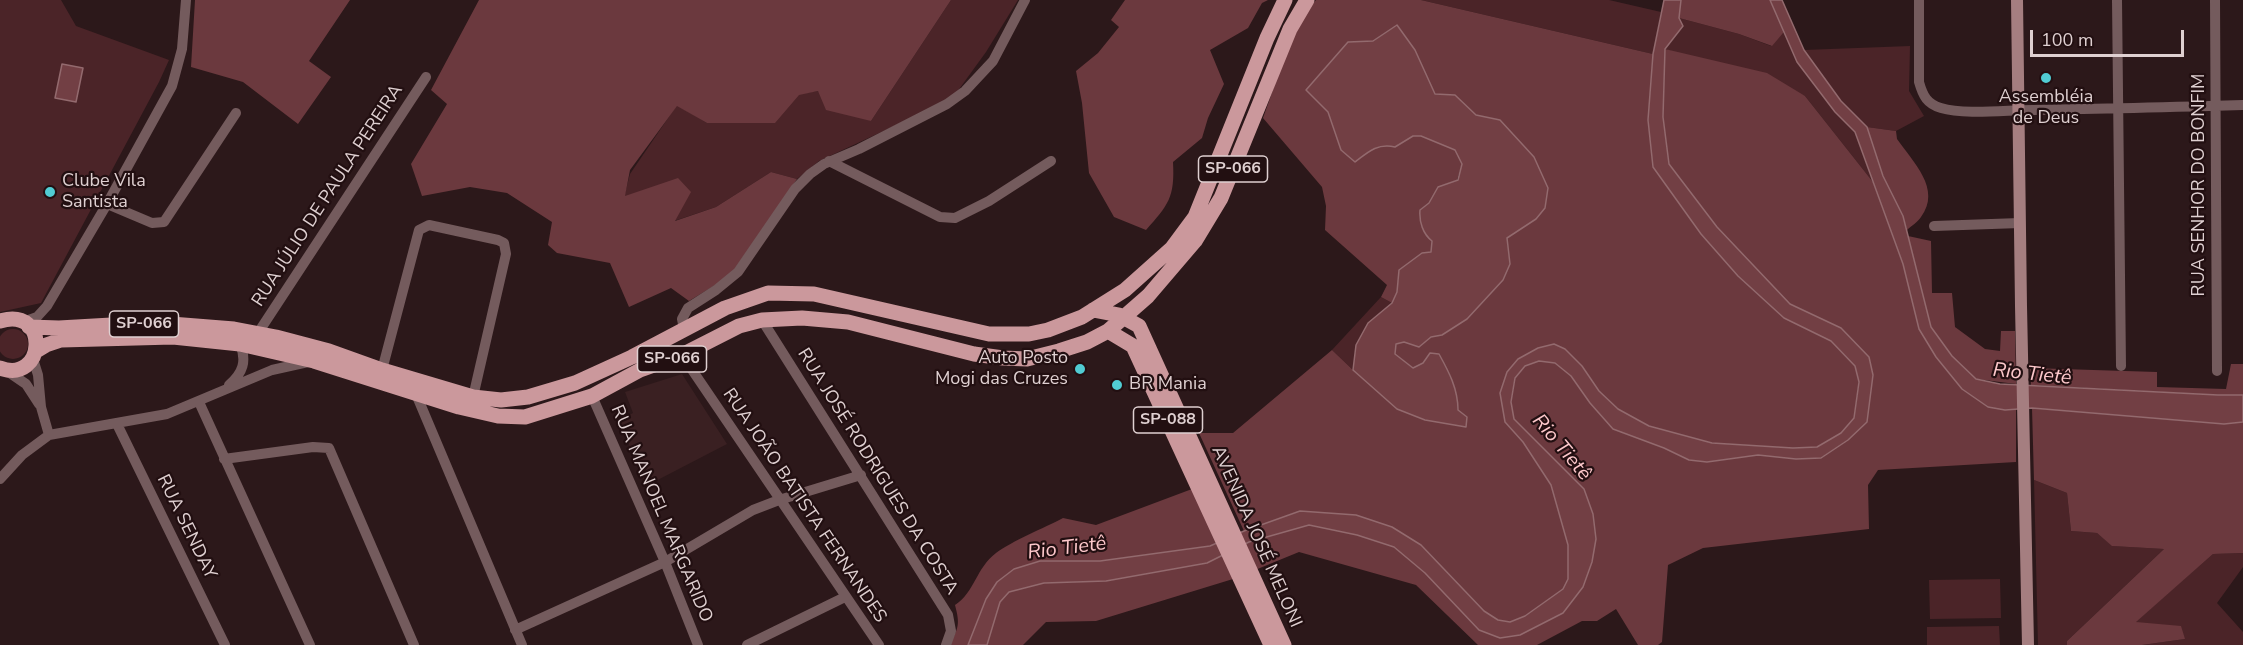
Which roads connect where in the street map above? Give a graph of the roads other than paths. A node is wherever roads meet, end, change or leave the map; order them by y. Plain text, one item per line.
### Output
1 (186, 0) edge
2 (1025, 0) edge
3 (1285, 0) edge
4 (1307, 0) edge
5 (1919, 0) edge
6 (2017, 0) edge
7 (2116, 0) edge
8 (2215, 0) edge
9 (426, 77) dead end
10 (2243, 105) edge
11 (2217, 106) junction
12 (2118, 108) junction
13 (2018, 110) junction
14 (236, 113) dead end
15 (829, 161) junction
16 (1051, 161) dead end
17 (107, 204) junction
18 (2020, 223) junction
19 (1934, 226) dead end
20 (1093, 310) junction
21 (1125, 317) junction
22 (762, 320) junction
23 (0, 321) edge
24 (26, 324) junction
25 (684, 329) junction
26 (1108, 331) junction
27 (258, 333) junction
28 (240, 344) junction
29 (34, 355) junction
30 (682, 355) junction
31 (314, 361) junction
32 (2121, 366) dead end
33 (2, 369) edge
34 (382, 370) junction
35 (2217, 371) dead end
36 (221, 391) junction
37 (416, 394) junction
38 (592, 396) junction
39 (473, 397) junction
40 (199, 402) junction
41 (41, 407) junction
42 (117, 424) junction
43 (49, 435) junction
44 (224, 459) junction
45 (861, 475) junction
46 (0, 479) edge
47 (779, 500) junction
48 (1218, 516) junction
49 (665, 562) junction
50 (845, 597) junction
51 (1255, 598) junction
52 (515, 630) junction
53 (2028, 643) edge
54 (225, 645) edge
55 (310, 645) edge
56 (414, 645) edge
57 (522, 645) edge
58 (698, 645) edge
59 (747, 645) edge
60 (879, 645) edge
61 (946, 645) edge
62 (1270, 645) edge
63 (1284, 645) edge

1 - 17 street
2 - 15 street
3 - 20 main road, SP-066
4 - 21 main road, SP-066
5 - 13 street
6 - 13 main road
7 - 12 street
8 - 11 street, RUA SENHOR DO BONFIM
9 - 27 street, RUA JÚLIO DE PAULA PEREIRA
10 - 11 street
11 - 12 street
11 - 35 street, RUA SENHOR DO BONFIM
12 - 13 street
12 - 32 street
13 - 18 main road
14 - 17 street
15 - 16 street
15 - 25 street
17 - 24 street
18 - 19 street
18 - 53 main road
20 - 21 main road
20 - 25 main road, SP-066
21 - 26 main road, SP-066
21 - 48 main road, AVENIDA JOSÉ MELONI / SP-088
22 - 26 main road, SP-066
22 - 30 main road, SP-066
22 - 45 street, RUA JOSÉ RODRIGUES DA COSTA
23 - 24 main road, SP-066
24 - 27 main road, SP-066
24 - 29 main road
25 - 39 main road, SP-066
26 - 48 main road, AVENIDA JOSÉ MELONI / SP-088
27 - 34 main road, SP-066
28 - 29 main road, SP-066
28 - 31 main road, SP-066
28 - 36 street
29 - 33 main road, SP-066
29 - 41 street
30 - 38 main road, SP-066
30 - 47 street, RUA JOÃO BATISTA FERNANDES
31 - 36 street
31 - 37 main road, SP-066
33 - 41 street
34 - 39 main road, SP-066
34 - 39 street
36 - 40 street
37 - 38 main road, SP-066
37 - 52 street
38 - 49 street, RUA MANOEL MARGARIDO
40 - 42 street
40 - 44 street
41 - 43 street
42 - 43 street
42 - 54 street, RUA SENDAY
43 - 46 street
44 - 55 street
44 - 56 street
45 - 47 street
45 - 61 street, RUA JOSÉ RODRIGUES DA COSTA
47 - 49 street
47 - 50 street, RUA JOÃO BATISTA FERNANDES
48 - 51 main road, AVENIDA JOSÉ MELONI / SP-088
49 - 52 street
49 - 58 street, RUA MANOEL MARGARIDO
50 - 59 street
50 - 60 street, RUA JOÃO BATISTA FERNANDES
51 - 62 main road, AVENIDA JOSÉ MELONI / SP-088
51 - 63 main road, AVENIDA JOSÉ MELONI / SP-088
52 - 57 street

